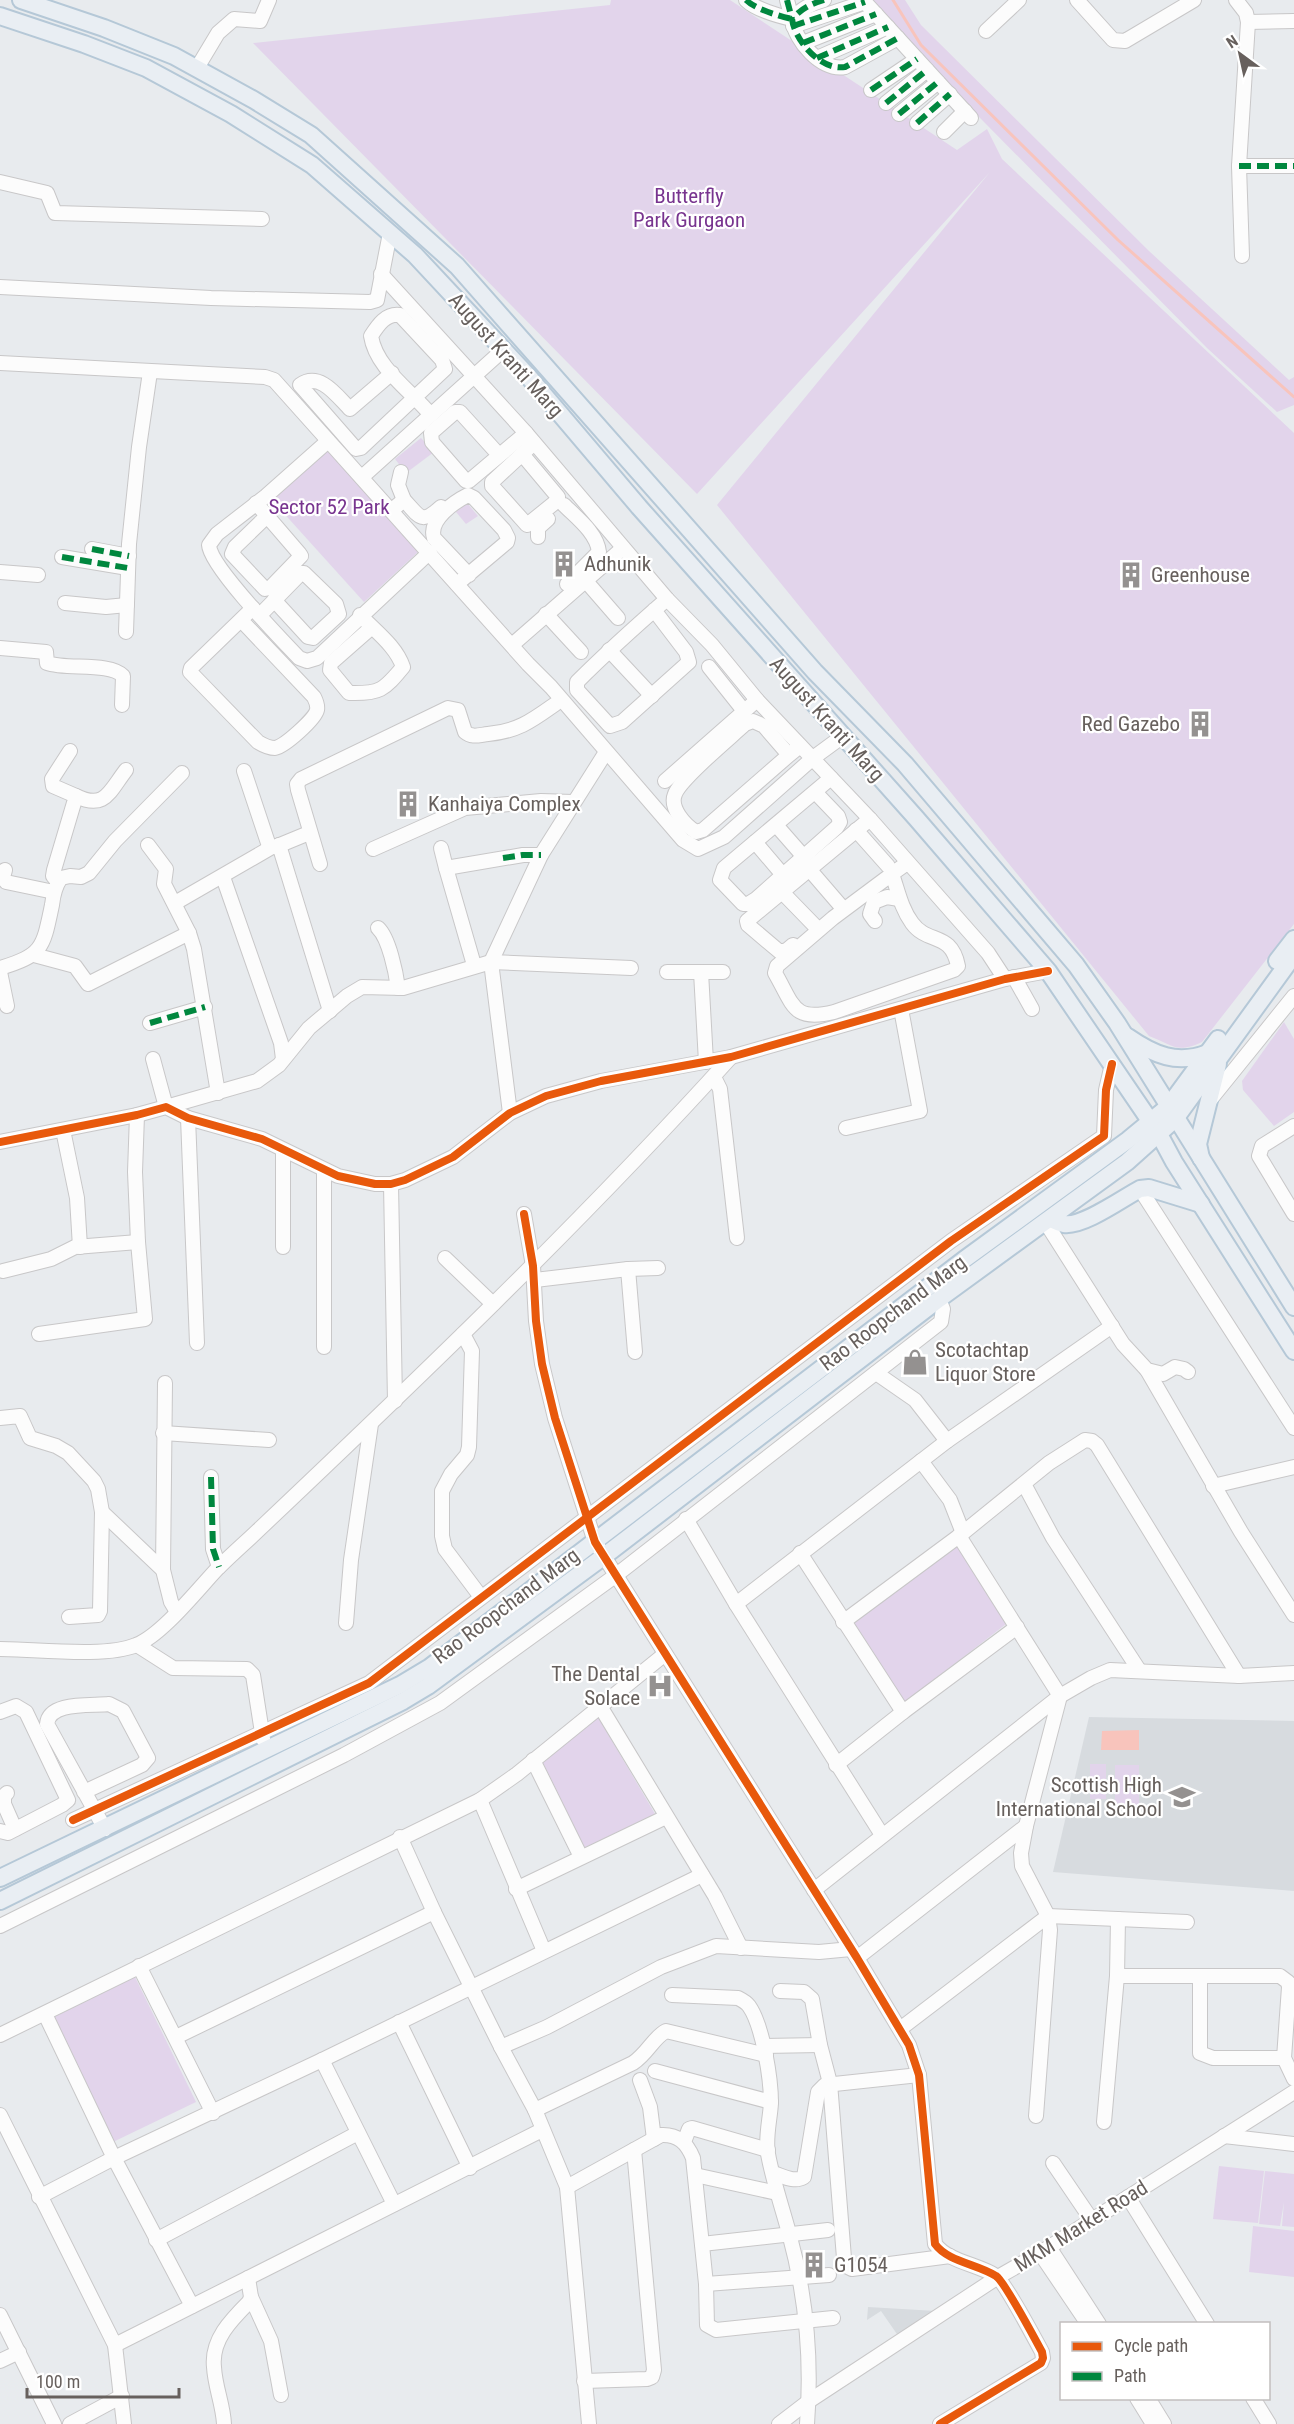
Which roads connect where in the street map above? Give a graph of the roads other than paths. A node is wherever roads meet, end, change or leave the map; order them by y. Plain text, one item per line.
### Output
1 (21, 0) edge
2 (269, 0) edge
3 (787, 0) edge
4 (824, 0) edge
5 (1018, 0) edge
6 (1077, 0) edge
7 (1194, 0) edge
8 (1236, 0) edge
9 (864, 1) edge
10 (760, 4) edge
11 (876, 14) junction
12 (0, 16) edge
13 (1294, 21) edge
14 (793, 22) junction
15 (1248, 22) junction
16 (888, 27) junction
17 (986, 31) dead end
18 (898, 38) junction
19 (803, 43) junction
20 (817, 58) junction
21 (917, 59) junction
22 (197, 68) junction
23 (927, 70) junction
24 (938, 82) junction
25 (871, 90) dead end
26 (950, 94) junction
27 (886, 103) dead end
28 (899, 114) dead end
29 (917, 123) dead end
30 (944, 132) dead end
31 (1239, 166) junction
32 (1294, 166) edge
33 (0, 182) edge
34 (262, 219) dead end
35 (390, 233) junction
36 (1242, 256) dead end
37 (381, 274) junction
38 (0, 287) edge
39 (503, 350) junction
40 (0, 363) edge
41 (150, 372) junction
42 (392, 372) junction
43 (474, 376) junction
44 (414, 396) junction
45 (350, 409) junction
46 (430, 414) junction
47 (333, 424) junction
48 (530, 438) junction
49 (328, 441) junction
50 (522, 454) junction
51 (499, 455) junction
52 (401, 472) dead end
53 (362, 477) junction
54 (457, 493) dead end
55 (577, 494) junction
56 (404, 500) junction
57 (256, 503) junction
58 (564, 505) junction
59 (392, 510) junction
60 (267, 516) junction
61 (694, 533) junction
62 (538, 537) dead end
63 (623, 548) junction
64 (92, 549) dead end
65 (676, 549) junction
66 (430, 552) junction
67 (62, 557) dead end
68 (129, 562) junction
69 (0, 572) edge
70 (38, 575) dead end
71 (469, 575) junction
72 (585, 580) junction
73 (457, 584) junction
74 (667, 599) junction
75 (274, 600) junction
76 (65, 603) dead end
77 (127, 604) junction
78 (654, 610) junction
79 (541, 613) junction
80 (259, 615) junction
81 (360, 615) junction
82 (618, 618) dead end
83 (241, 620) junction
84 (372, 627) junction
85 (126, 632) dead end
86 (253, 633) junction
87 (512, 645) junction
88 (0, 648) edge
89 (609, 650) junction
90 (581, 652) dead end
91 (709, 667) dead end
92 (652, 696) junction
93 (561, 700) junction
94 (757, 700) junction
95 (122, 705) dead end
96 (744, 711) junction
97 (843, 736) junction
98 (800, 746) junction
99 (70, 751) dead end
100 (606, 752) junction
101 (789, 755) junction
102 (813, 758) junction
103 (905, 764) junction
104 (126, 770) dead end
105 (244, 771) dead end
106 (182, 773) dead end
107 (831, 778) junction
108 (665, 780) dead end
109 (883, 781) junction
110 (815, 792) junction
111 (76, 796) junction
112 (937, 801) junction
113 (573, 802) junction
114 (916, 818) junction
115 (870, 819) junction
116 (776, 825) junction
117 (856, 830) junction
118 (309, 833) junction
119 (755, 842) junction
120 (148, 845) dead end
121 (275, 846) junction
122 (441, 848) dead end
123 (373, 849) dead end
124 (541, 855) junction
125 (904, 859) junction
126 (806, 863) junction
127 (320, 864) dead end
128 (446, 868) junction
129 (5, 870) dead end
130 (890, 870) junction
131 (783, 875) junction
132 (223, 877) junction
133 (56, 887) junction
134 (782, 891) junction
135 (899, 899) junction
136 (175, 903) junction
137 (840, 905) junction
138 (874, 921) dead end
139 (815, 926) junction
140 (378, 928) dead end
141 (189, 933) junction
142 (1294, 939) edge
143 (34, 955) junction
144 (1294, 955) edge
145 (491, 962) junction
146 (474, 965) junction
147 (631, 968) dead end
148 (0, 970) edge
149 (1048, 971) junction
150 (667, 972) dead end
151 (701, 972) junction
152 (723, 972) dead end
153 (1010, 978) junction
154 (398, 988) junction
155 (1294, 996) edge
156 (7, 1006) dead end
157 (205, 1007) junction
158 (901, 1009) junction
159 (1032, 1009) dead end
160 (330, 1011) junction
161 (150, 1023) dead end
162 (1125, 1035) junction
163 (1214, 1054) junction
164 (731, 1057) junction
165 (153, 1059) dead end
166 (283, 1059) junction
167 (706, 1062) junction
168 (1112, 1064) junction
169 (714, 1077) junction
170 (218, 1093) junction
171 (1210, 1100) junction
172 (166, 1107) junction
173 (510, 1113) junction
174 (1171, 1113) junction
175 (137, 1115) junction
176 (188, 1118) junction
177 (1294, 1126) edge
178 (846, 1128) dead end
179 (1154, 1128) junction
180 (63, 1131) junction
181 (0, 1142) edge
182 (283, 1150) junction
183 (1201, 1159) junction
184 (324, 1171) junction
185 (392, 1184) junction
186 (1140, 1189) junction
187 (1201, 1204) junction
188 (524, 1214) dead end
189 (1294, 1214) edge
190 (1048, 1221) junction
191 (737, 1238) dead end
192 (138, 1242) junction
193 (80, 1247) junction
194 (283, 1247) dead end
195 (445, 1258) dead end
196 (658, 1268) dead end
197 (628, 1269) junction
198 (3, 1271) dead end
199 (534, 1273) junction
200 (939, 1299) junction
201 (493, 1304) junction
202 (1294, 1307) edge
203 (1112, 1326) junction
204 (39, 1334) dead end
205 (463, 1334) junction
206 (197, 1343) dead end
207 (324, 1347) dead end
208 (1294, 1351) edge
209 (635, 1353) dead end
210 (1147, 1370) junction
211 (1188, 1372) dead end
212 (876, 1373) junction
213 (165, 1383) dead end
214 (395, 1401) junction
215 (0, 1418) edge
216 (371, 1424) junction
217 (1294, 1428) edge
218 (163, 1433) junction
219 (269, 1440) dead end
220 (947, 1441) junction
221 (921, 1461) junction
222 (1294, 1467) edge
223 (211, 1477) dead end
224 (1024, 1484) junction
225 (1213, 1486) junction
226 (102, 1512) junction
227 (686, 1519) junction
228 (587, 1520) junction
229 (961, 1535) junction
230 (595, 1542) junction
231 (800, 1553) junction
232 (603, 1557) junction
233 (219, 1567) junction
234 (164, 1570) junction
235 (615, 1576) junction
236 (481, 1597) junction
237 (736, 1604) junction
238 (177, 1612) junction
239 (1294, 1615) edge
240 (69, 1617) dead end
241 (843, 1622) junction
242 (346, 1623) dead end
243 (1017, 1627) junction
244 (137, 1645) junction
245 (0, 1648) edge
246 (665, 1654) junction
247 (1139, 1670) junction
248 (1294, 1673) edge
249 (1239, 1676) junction
250 (1060, 1696) junction
251 (600, 1706) junction
252 (0, 1712) edge
253 (903, 1712) junction
254 (262, 1732) junction
255 (265, 1750) junction
256 (532, 1760) junction
257 (837, 1765) junction
258 (84, 1792) junction
259 (7, 1793) dead end
260 (480, 1800) junction
261 (62, 1805) junction
262 (94, 1809) junction
263 (666, 1817) junction
264 (73, 1820) junction
265 (1026, 1826) junction
266 (15, 1828) junction
267 (105, 1828) junction
268 (0, 1831) edge
269 (882, 1835) junction
270 (400, 1837) junction
271 (82, 1839) junction
272 (581, 1857) junction
273 (702, 1875) junction
274 (0, 1878) edge
275 (516, 1889) junction
276 (814, 1890) junction
277 (0, 1901) edge
278 (434, 1912) junction
279 (1048, 1916) junction
280 (1118, 1918) junction
281 (1187, 1922) dead end
282 (0, 1926) edge
283 (741, 1948) junction
284 (544, 1951) junction
285 (854, 1954) junction
286 (140, 1966) junction
287 (1117, 1976) junction
288 (1200, 1976) junction
289 (472, 1986) junction
290 (780, 1991) dead end
291 (672, 1995) dead end
292 (45, 2014) junction
293 (399, 2022) junction
294 (900, 2029) junction
295 (0, 2036) edge
296 (176, 2037) junction
297 (819, 2045) junction
298 (501, 2047) junction
299 (765, 2051) junction
300 (1284, 2058) junction
301 (322, 2060) junction
302 (655, 2071) dead end
303 (919, 2076) junction
304 (1294, 2079) edge
305 (640, 2080) dead end
306 (830, 2083) junction
307 (1294, 2092) edge
308 (771, 2102) junction
309 (535, 2110) junction
310 (213, 2113) junction
311 (0, 2115) edge
312 (1036, 2116) dead end
313 (1104, 2122) dead end
314 (543, 2130) junction
315 (358, 2133) junction
316 (1224, 2136) junction
317 (654, 2139) junction
318 (684, 2142) junction
319 (1294, 2144) edge
320 (634, 2150) junction
321 (768, 2150) junction
322 (114, 2158) junction
323 (1053, 2163) dead end
324 (470, 2168) junction
325 (773, 2173) junction
326 (695, 2175) junction
327 (567, 2187) junction
328 (777, 2193) junction
329 (39, 2197) junction
330 (1128, 2197) junction
331 (394, 2204) junction
332 (1091, 2219) junction
333 (828, 2230) dead end
334 (790, 2234) junction
335 (156, 2240) junction
336 (702, 2244) junction
337 (1044, 2250) junction
338 (950, 2256) junction
339 (829, 2274) dead end
340 (798, 2277) junction
341 (998, 2277) junction
342 (248, 2278) junction
343 (706, 2284) junction
344 (251, 2297) junction
345 (192, 2306) junction
346 (0, 2315) edge
347 (833, 2318) dead end
348 (807, 2321) junction
349 (1087, 2322) edge
350 (1098, 2322) edge
351 (1206, 2322) edge
352 (115, 2345) junction
353 (19, 2352) junction
354 (0, 2361) edge
355 (584, 2381) junction
356 (281, 2395) dead end
357 (122, 2396) junction
358 (1138, 2400) edge
359 (1149, 2400) edge
360 (1254, 2400) edge
361 (809, 2401) junction
362 (54, 2424) edge
363 (70, 2424) edge
364 (124, 2424) edge
365 (224, 2424) edge
366 (589, 2424) edge
367 (779, 2424) edge
368 (807, 2424) edge
369 (940, 2424) edge
370 (1153, 2424) edge
371 (1164, 2424) edge
372 (1269, 2424) edge

1 - 22 main road, August Kranti Marg
2 - 22 street
3 - 14 street
4 - 14 street
5 - 17 street
6 - 7 street
8 - 15 street
9 - 11 street
9 - 14 street
10 - 14 street
11 - 16 street
11 - 19 street
12 - 35 main road, August Kranti Marg
13 - 15 street
14 - 19 street
15 - 31 street
16 - 18 street
16 - 20 street
18 - 20 street
18 - 21 street
19 - 20 street
21 - 23 street
21 - 25 street
22 - 61 main road, August Kranti Marg
23 - 24 street
23 - 27 street
24 - 26 street
24 - 28 street
26 - 29 street
26 - 30 street
31 - 32 street
31 - 36 street
33 - 34 street
35 - 37 street
35 - 39 main road, August Kranti Marg
37 - 38 street
37 - 43 street
39 - 43 street
39 - 65 main road, August Kranti Marg
40 - 41 street
41 - 49 street
41 - 68 street
42 - 44 street
42 - 44 street
42 - 45 street
43 - 46 street
43 - 48 street
44 - 46 street
44 - 47 street
45 - 47 street
45 - 47 street
46 - 53 street
48 - 50 street
48 - 51 street
48 - 55 street
49 - 53 street
49 - 57 street
50 - 50 street
51 - 51 street
52 - 56 street
53 - 59 street
54 - 56 street
55 - 58 street
55 - 63 street
56 - 59 street
57 - 60 street
57 - 80 street
58 - 62 street
58 - 79 street
59 - 66 street
60 - 60 street
61 - 65 main road
61 - 103 main road, August Kranti Marg
63 - 72 street
63 - 74 street
64 - 68 street
65 - 97 main road, August Kranti Marg
66 - 73 street
66 - 81 street
67 - 68 street
68 - 77 street
69 - 70 street
71 - 71 street
71 - 73 street
72 - 79 street
72 - 82 street
73 - 87 street
74 - 78 street
74 - 94 street
75 - 75 street
75 - 80 street
76 - 77 street
77 - 85 street
78 - 89 street
78 - 92 street
79 - 87 street
79 - 90 street
80 - 81 street
80 - 83 street
80 - 86 street
81 - 84 street
83 - 86 street
83 - 86 street
84 - 84 street
87 - 93 street
88 - 95 street
89 - 92 street
89 - 92 street
91 - 96 street
93 - 100 street
93 - 118 street
94 - 96 street
94 - 98 street
96 - 108 street
97 - 102 street
97 - 109 main road, August Kranti Marg
98 - 101 street
98 - 102 street
99 - 111 street
100 - 102 street
100 - 113 street
101 - 101 street
102 - 107 street
103 - 109 main road
103 - 112 main road, August Kranti Marg
104 - 111 street
105 - 121 street
106 - 133 street
107 - 110 street
107 - 115 street
109 - 114 main road, August Kranti Marg
110 - 116 street
110 - 126 street
111 - 133 street
112 - 114 main road
112 - 162 main road, August Kranti Marg
113 - 123 street
113 - 124 street
114 - 149 main road, August Kranti Marg
115 - 117 street
115 - 125 street
116 - 119 street
116 - 126 street
117 - 126 street
117 - 130 street
118 - 121 street
118 - 127 street
119 - 131 street
119 - 131 street
120 - 136 street
121 - 132 street
121 - 160 street
122 - 128 street
124 - 128 street
124 - 145 street
125 - 130 street
125 - 153 street
126 - 131 street
126 - 134 street
126 - 137 street
128 - 146 street
129 - 133 street
130 - 135 street
130 - 135 street
130 - 137 street
132 - 136 street
132 - 166 street
133 - 143 street
134 - 139 street
134 - 139 street
135 - 138 street
136 - 141 street
137 - 139 street
140 - 154 street
141 - 143 street
141 - 157 street
142 - 163 main road
143 - 148 street
144 - 163 main road
145 - 146 street
145 - 147 street
145 - 173 street
146 - 154 street
148 - 156 street
149 - 153 street
149 - 168 main road, August Kranti Marg
150 - 151 street
151 - 152 street
151 - 167 street
153 - 158 street
153 - 159 street
154 - 160 street
155 - 171 street
157 - 161 street
157 - 170 street
158 - 164 street
158 - 178 street
160 - 166 street
162 - 163 main road
162 - 174 main road, August Kranti Marg
163 - 171 main road
163 - 174 main road
164 - 167 street
164 - 169 street
165 - 172 street
166 - 170 street
167 - 173 street
168 - 179 main road, August Kranti Marg
168 - 228 street
169 - 191 street
169 - 199 street
170 - 172 street
171 - 183 main road
172 - 175 street
172 - 176 street
173 - 185 street
174 - 179 main road
174 - 183 main road, August Kranti Marg
175 - 180 street
175 - 192 street
176 - 182 street
176 - 206 street
177 - 189 street
179 - 187 main road, August Kranti Marg
179 - 190 main road, Rao Roopchand Marg
179 - 230 main road, Rao Roopchand Marg
180 - 181 street
180 - 193 street
182 - 184 street
182 - 194 street
183 - 202 main road, August Kranti Marg
184 - 185 street
184 - 207 street
185 - 214 street
186 - 187 main road
186 - 190 main road
186 - 217 street
187 - 208 main road, August Kranti Marg
188 - 199 street
190 - 200 main road, Rao Roopchand Marg
190 - 203 street
192 - 193 street
192 - 204 street
193 - 198 street
195 - 201 street
196 - 197 street
197 - 199 street
197 - 209 street
199 - 201 street
199 - 228 street
200 - 212 street
200 - 232 main road, Rao Roopchand Marg
201 - 205 street
203 - 210 street
203 - 220 street
205 - 214 street
205 - 236 street
210 - 211 street
210 - 225 street
212 - 220 street
212 - 227 street
213 - 218 street
214 - 216 street
215 - 226 street
216 - 233 street
216 - 242 street
218 - 219 street
218 - 234 street
220 - 221 street
221 - 229 street
221 - 231 street
222 - 225 street
223 - 233 street
224 - 229 street
224 - 247 street
224 - 249 street
225 - 239 street
226 - 234 street
226 - 240 street
227 - 235 street
227 - 237 street
228 - 230 street
228 - 236 street
229 - 241 street
229 - 243 street
230 - 232 street
230 - 255 main road, Rao Roopchand Marg
231 - 237 street
231 - 241 street
232 - 235 street
232 - 277 main road, Rao Roopchand Marg
233 - 238 street
234 - 238 street
235 - 246 street
235 - 282 street
236 - 254 street
237 - 257 street
238 - 244 street
241 - 253 street
243 - 250 street
243 - 253 street
244 - 245 street
244 - 254 street
246 - 251 street
246 - 276 street
247 - 249 street
247 - 250 street
248 - 249 street
250 - 265 street
250 - 269 street
251 - 256 street
251 - 263 street
252 - 261 street
253 - 257 street
254 - 255 street
254 - 262 street
255 - 267 main road, Rao Roopchand Marg
256 - 260 street
256 - 272 street
257 - 269 street
258 - 258 street
258 - 262 street
259 - 266 street
260 - 270 street
260 - 275 street
261 - 264 street
261 - 266 street
262 - 264 street
262 - 267 street
263 - 272 street
263 - 273 street
264 - 271 street
265 - 279 street
265 - 285 street
266 - 268 street
267 - 271 main road, Rao Roopchand Marg
269 - 276 street
270 - 278 street
270 - 286 street
271 - 274 main road, Rao Roopchand Marg
272 - 275 street
273 - 283 street
273 - 284 street
275 - 284 street
276 - 285 street
278 - 289 street
278 - 296 street
279 - 280 street
279 - 294 street
279 - 312 street
280 - 281 street
280 - 287 street
283 - 285 street
283 - 298 street
284 - 289 street
285 - 294 street
286 - 292 street
286 - 296 street
287 - 288 street
287 - 313 street
288 - 300 street
288 - 300 street
289 - 293 street
289 - 298 street
290 - 297 street
291 - 299 street
292 - 295 street
292 - 322 street
293 - 301 street
293 - 324 street
294 - 303 street
296 - 310 street
297 - 299 street
297 - 306 street
298 - 309 street
299 - 308 street
299 - 309 street
300 - 304 street
301 - 310 street
301 - 315 street
302 - 308 street
303 - 306 street
303 - 338 street
305 - 317 street
306 - 325 street
306 - 338 street
307 - 316 street, MKM Market Road
308 - 321 street
309 - 314 street
310 - 322 street
311 - 329 street
314 - 324 street
314 - 327 street
315 - 331 street
315 - 335 street
316 - 319 street
316 - 330 street, MKM Market Road
317 - 318 street
317 - 320 street
318 - 321 street
318 - 326 street
320 - 327 street
320 - 355 street
321 - 325 street
322 - 329 street
322 - 335 street
323 - 332 street
324 - 331 street
325 - 328 street
326 - 328 street
326 - 336 street
327 - 355 street
328 - 334 street
329 - 352 street
330 - 332 street, MKM Market Road
330 - 351 street
331 - 342 street
332 - 337 street, MKM Market Road
333 - 334 street
334 - 336 street
334 - 340 street
335 - 345 street
336 - 343 street
337 - 341 street, MKM Market Road
337 - 349 street
337 - 350 street
338 - 341 street
339 - 340 street
340 - 343 street
340 - 348 street
341 - 361 street, MKM Market Road
341 - 369 street
342 - 344 street
342 - 345 street
343 - 348 street
344 - 356 street
344 - 365 street
345 - 352 street
346 - 353 street
347 - 348 street
348 - 361 street
352 - 357 street
353 - 354 street
353 - 362 street
355 - 366 street
357 - 363 street
357 - 364 street
358 - 370 street
359 - 371 street
360 - 372 street
361 - 367 street, MKM Market Road
361 - 368 street

